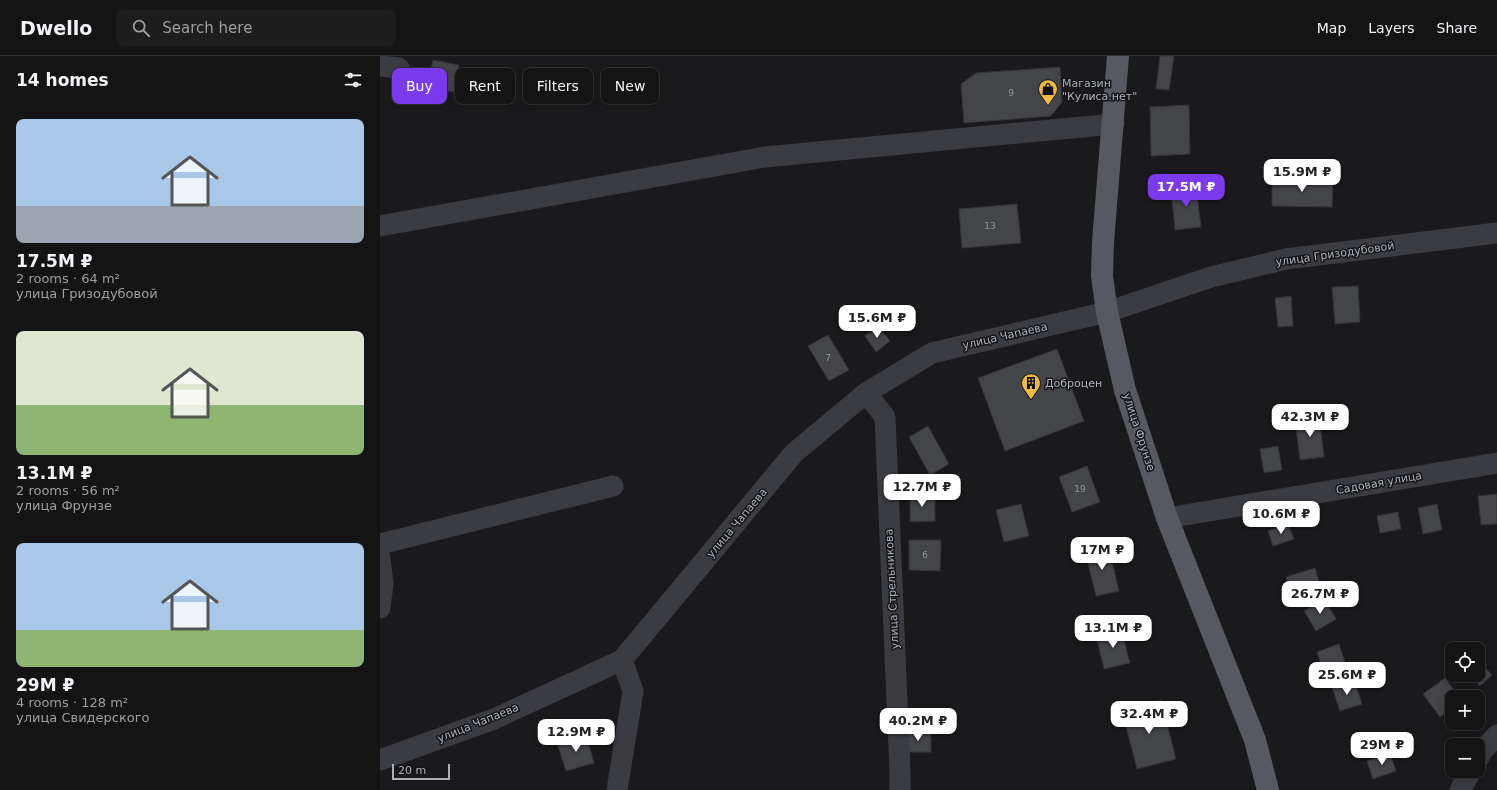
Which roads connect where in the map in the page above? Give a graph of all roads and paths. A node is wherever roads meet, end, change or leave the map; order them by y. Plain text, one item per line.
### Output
1 (1118, 56) edge
2 (1114, 124) junction
3 (380, 226) edge
4 (1497, 233) edge
5 (1107, 312) junction
6 (866, 394) junction
7 (1497, 463) edge
8 (613, 486) dead end
9 (1167, 518) junction
10 (380, 544) edge
11 (380, 558) edge
12 (380, 608) edge
13 (622, 660) junction
14 (380, 760) edge
15 (1467, 778) edge
16 (617, 790) edge
17 (900, 790) edge
18 (1268, 790) edge
19 (1460, 790) edge

1 - 2 main road, улица Фрунзе
2 - 3 street
2 - 5 main road, улица Фрунзе
4 - 5 street, улица Гризодубовой
5 - 6 street, улица Чапаева
5 - 9 main road, улица Фрунзе
6 - 13 street, улица Чапаева
6 - 17 street, улица Стрельникова
7 - 9 street, Садовая улица
8 - 10 street
9 - 18 main road, улица Фрунзе
11 - 12 street
13 - 14 street, улица Чапаева
13 - 16 street
15 - 19 street

